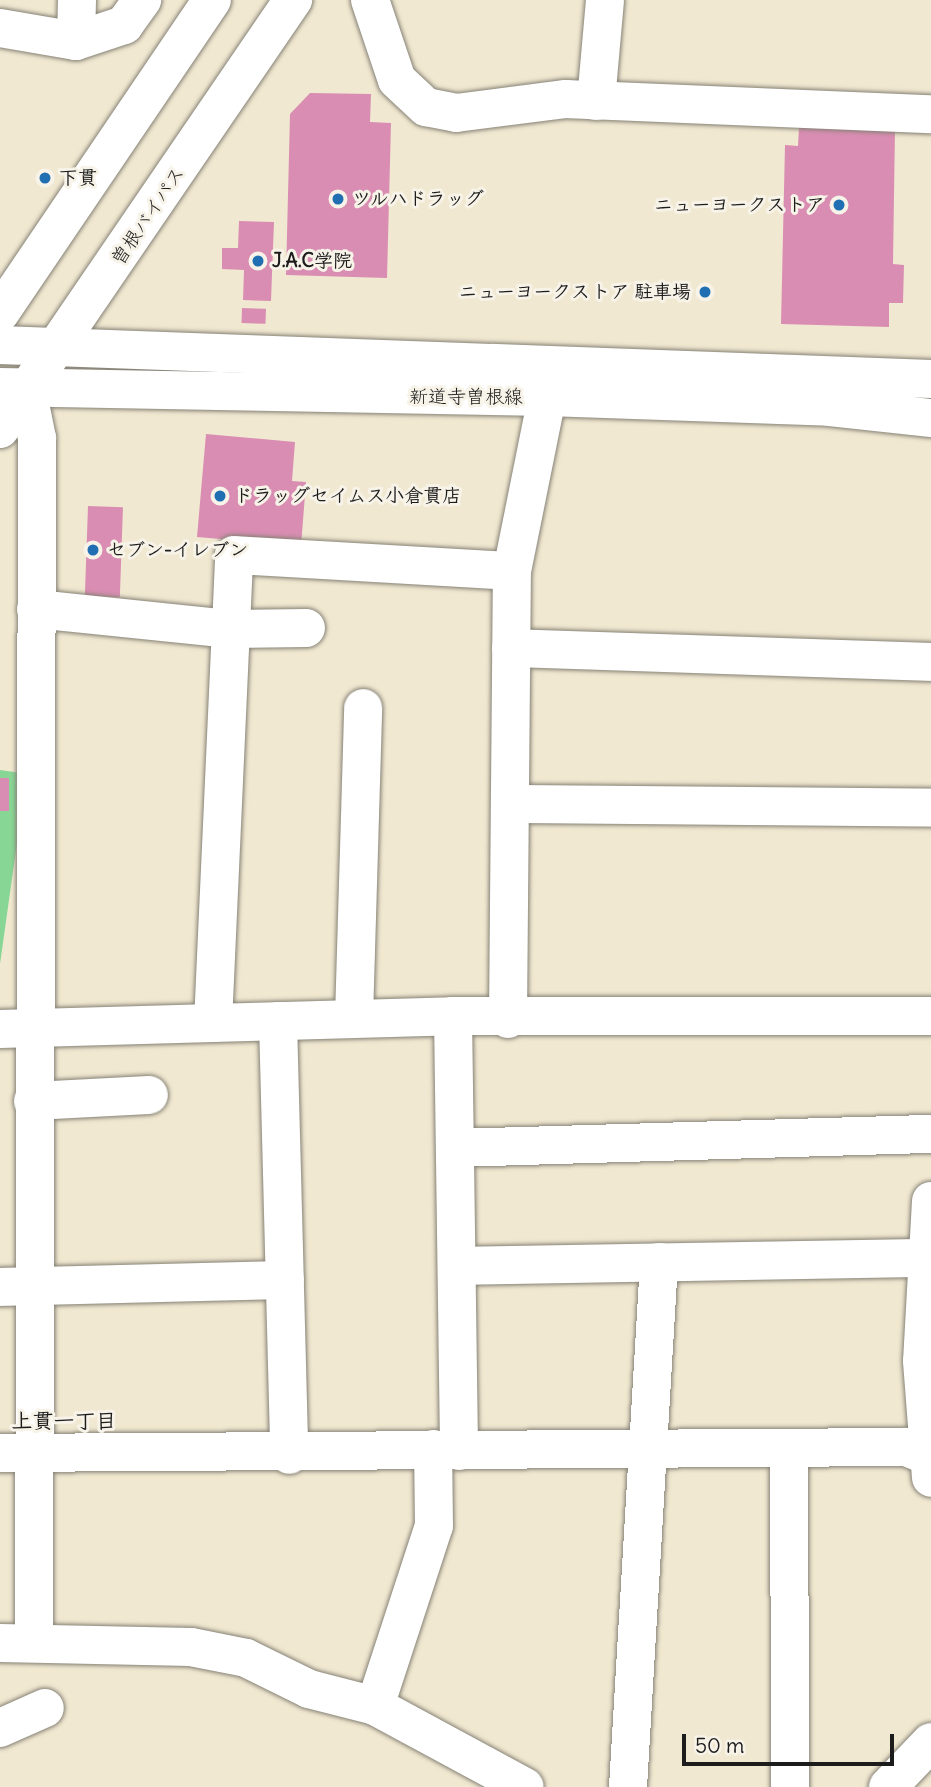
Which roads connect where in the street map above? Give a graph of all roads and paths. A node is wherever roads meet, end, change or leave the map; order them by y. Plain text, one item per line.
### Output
1 (77, 0) edge
2 (142, 0) edge
3 (212, 0) edge
4 (293, 0) edge
5 (370, 0) edge
6 (605, 0) edge
7 (0, 28) edge
8 (76, 41) junction
9 (596, 101) junction
10 (931, 114) edge
11 (0, 313) edge
12 (0, 345) edge
13 (56, 349) junction
14 (931, 379) edge
15 (13, 388) edge
16 (547, 397) junction
17 (931, 418) edge
18 (0, 429) edge
19 (512, 571) junction
20 (36, 610) junction
21 (306, 628) dead end
22 (231, 629) junction
23 (511, 648) junction
24 (931, 662) edge
25 (363, 708) dead end
26 (510, 804) junction
27 (931, 808) edge
28 (453, 1016) junction
29 (931, 1016) edge
30 (354, 1018) junction
31 (508, 1019) junction
32 (278, 1021) junction
33 (213, 1023) junction
34 (17, 1028) edge
35 (149, 1095) dead end
36 (33, 1101) junction
37 (931, 1134) edge
38 (455, 1149) junction
39 (931, 1201) edge
40 (927, 1257) edge
41 (660, 1262) junction
42 (457, 1266) junction
43 (285, 1280) junction
44 (15, 1286) edge
45 (446, 1450) junction
46 (649, 1450) junction
47 (789, 1450) junction
48 (17, 1453) edge
49 (289, 1455) junction
50 (930, 1464) edge
51 (17, 1641) edge
52 (375, 1706) junction
53 (45, 1708) dead end
54 (0, 1728) edge
55 (931, 1742) edge
56 (525, 1787) edge
57 (628, 1787) edge
58 (790, 1787) edge
59 (888, 1787) edge

1 - 8 main road
2 - 8 main road
3 - 11 main road
4 - 13 main road, 曽根バイパス
5 - 9 main road
6 - 9 main road
7 - 8 main road
9 - 10 main road
12 - 13 main road, 新道寺曽根線
13 - 14 main road, 新道寺曽根線
13 - 15 main road, 曽根バイパス
15 - 16 main road, 新道寺曽根線
15 - 18 main road, 曽根バイパス
15 - 20 main road
16 - 17 main road, 新道寺曽根線
16 - 19 main road
19 - 22 main road
19 - 23 main road
20 - 22 main road
20 - 34 main road
21 - 22 main road
22 - 33 main road
23 - 24 main road
23 - 26 main road
25 - 30 main road
26 - 27 main road
26 - 31 main road
28 - 30 main road
28 - 31 main road
28 - 38 main road
29 - 31 main road
30 - 32 main road
32 - 33 main road
32 - 43 main road
33 - 34 main road
34 - 36 main road
35 - 36 main road
36 - 44 main road
37 - 38 main road
38 - 42 main road
39 - 40 main road
40 - 41 main road
40 - 50 main road
41 - 42 main road
41 - 46 main road
42 - 45 main road
43 - 44 main road
43 - 49 main road
44 - 48 main road
45 - 46 main road
45 - 49 main road
45 - 52 main road
46 - 47 main road
46 - 57 main road
47 - 50 main road
47 - 58 main road
48 - 49 main road
48 - 51 main road
51 - 52 main road
52 - 56 main road
53 - 54 main road
55 - 59 main road

